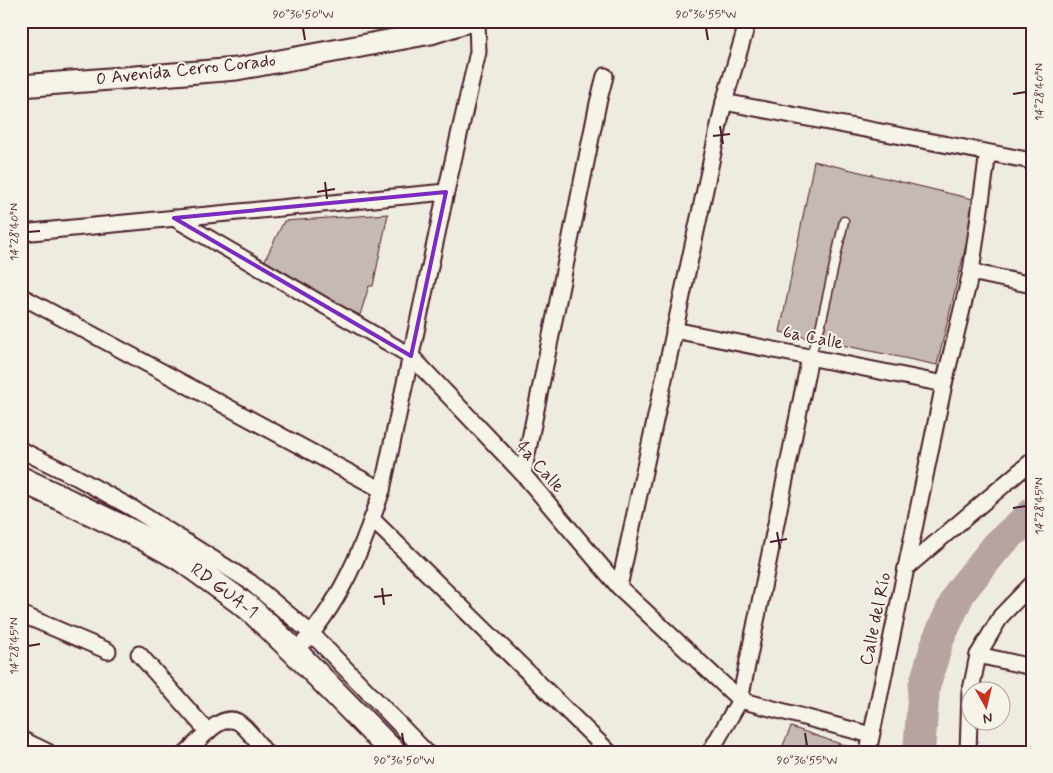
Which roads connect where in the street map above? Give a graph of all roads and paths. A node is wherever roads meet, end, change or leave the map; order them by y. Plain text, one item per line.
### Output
1 (468, 21) edge
2 (476, 21) edge
3 (748, 21) edge
4 (605, 76) dead end
5 (21, 86) edge
6 (724, 102) junction
7 (988, 154) junction
8 (1032, 161) edge
9 (446, 192) junction
10 (174, 218) junction
11 (844, 221) dead end
12 (21, 233) edge
13 (970, 272) junction
14 (1032, 285) edge
15 (21, 296) edge
16 (674, 330) junction
17 (411, 356) junction
18 (810, 357) junction
19 (944, 384) junction
20 (21, 450) edge
21 (1032, 461) edge
22 (523, 474) junction
23 (21, 479) edge
24 (382, 490) junction
25 (372, 520) junction
26 (906, 568) junction
27 (1032, 584) edge
28 (619, 587) junction
29 (21, 614) edge
30 (312, 634) junction
31 (108, 651) dead end
32 (295, 652) junction
33 (139, 654) dead end
34 (978, 655) junction
35 (1032, 668) edge
36 (973, 680) edge
37 (740, 700) junction
38 (969, 730) edge
39 (208, 732) junction
40 (870, 735) junction
41 (21, 739) edge
42 (48, 752) edge
43 (187, 752) edge
44 (265, 752) edge
45 (393, 752) edge
46 (426, 752) edge
47 (609, 752) edge
48 (710, 752) edge
49 (868, 752) edge
50 (968, 752) edge

1 - 5 street, 0 Avenida Cerro Corado
2 - 9 street
3 - 6 street
4 - 22 street
6 - 7 street
6 - 16 street
7 - 8 street
7 - 13 street
9 - 10 street
9 - 17 street
10 - 12 street
10 - 17 street, 4a Calle
11 - 18 lane
13 - 14 street
13 - 19 street
15 - 24 street
16 - 18 street, 6a Calle
16 - 28 street
17 - 22 street, 4a Calle
17 - 24 street
18 - 19 street, 6a Calle
18 - 37 street
19 - 26 street
20 - 30 street
21 - 26 street, Calle del Río
22 - 28 street, 4a Calle
23 - 32 main road, RD GUA-1
24 - 25 street
25 - 30 street
25 - 47 street
26 - 40 street, Calle del Río
27 - 34 street
28 - 37 street, 4a Calle
29 - 31 street
30 - 32 street
30 - 46 street
32 - 45 main road, RD GUA-1
33 - 39 street
34 - 35 street
34 - 36 street
37 - 40 street, 4a Calle
37 - 48 street
38 - 50 street
39 - 43 street
39 - 44 street
40 - 49 street, Calle del Río
41 - 42 street

